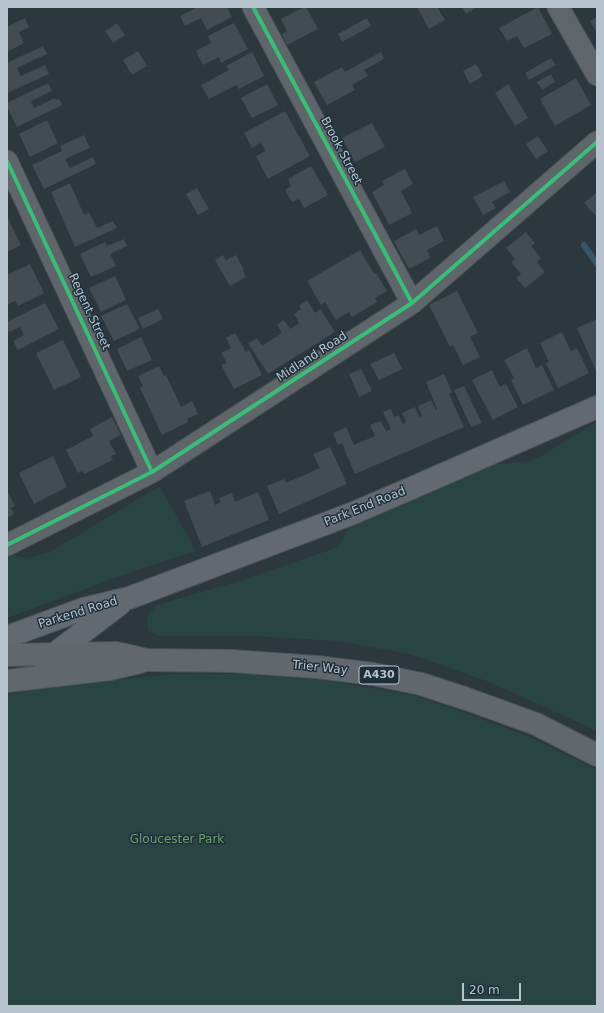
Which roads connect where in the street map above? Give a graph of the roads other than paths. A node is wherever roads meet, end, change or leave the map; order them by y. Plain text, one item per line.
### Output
1 (253, 7) edge
2 (558, 7) edge
3 (597, 75) edge
4 (597, 142) edge
5 (7, 161) edge
6 (412, 304) junction
7 (597, 407) edge
8 (152, 472) junction
9 (7, 545) edge
10 (129, 598) junction
11 (7, 637) edge
12 (54, 654) junction
13 (7, 655) edge
14 (147, 660) junction
15 (14, 680) edge
16 (597, 755) edge

1 - 6 street, Brook Street
2 - 3 street
4 - 6 street, Midland Road
5 - 8 street, Regent Street
6 - 8 street, Midland Road
7 - 10 main road, Park End Road
8 - 9 street, Midland Road
10 - 11 main road, Parkend Road
10 - 12 main road, Parkend Road
12 - 13 main road, Trier Way / A430
12 - 14 main road, Trier Way / A430
12 - 15 main road, Trier Way
14 - 15 main road, Trier Way / A430
14 - 16 main road, Trier Way / A430

